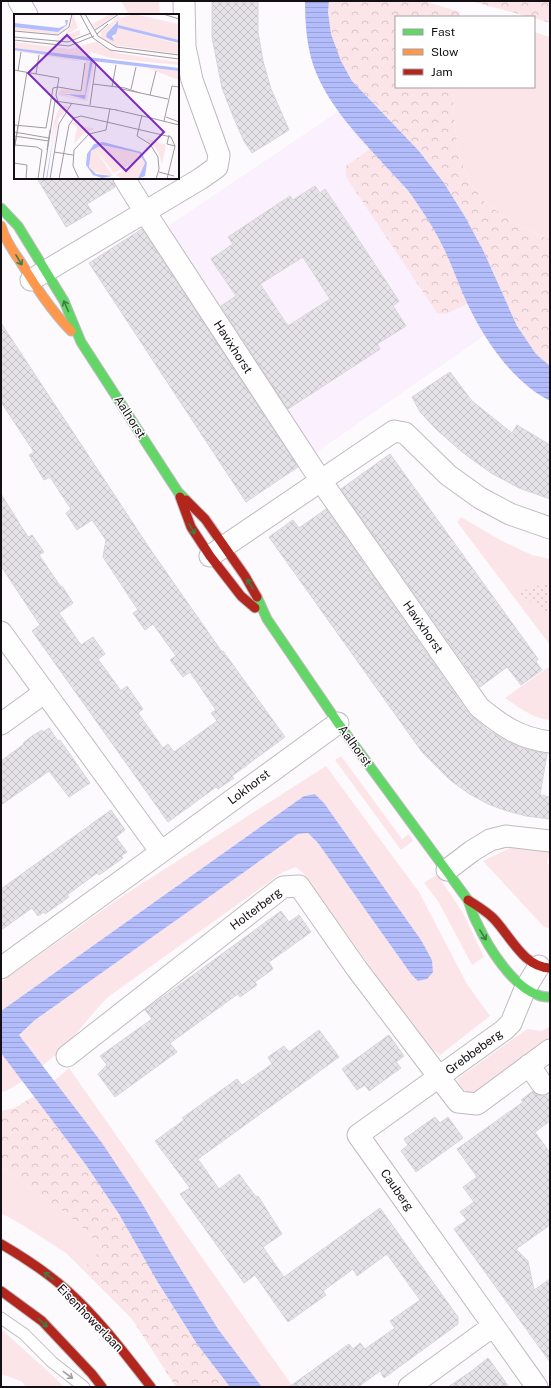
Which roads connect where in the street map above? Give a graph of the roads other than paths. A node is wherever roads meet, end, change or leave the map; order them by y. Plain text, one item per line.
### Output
1 (19, 1) edge
2 (184, 1) edge
3 (26, 14) edge
4 (125, 179) edge
5 (1, 208) edge
6 (145, 212) junction
7 (1, 226) edge
8 (38, 276) junction
9 (81, 342) junction
10 (321, 481) junction
11 (178, 492) junction
12 (550, 528) edge
13 (217, 551) junction
14 (267, 619) junction
15 (1, 632) edge
16 (45, 692) junction
17 (338, 723) junction
18 (1, 724) edge
19 (550, 742) edge
20 (544, 840) edge
21 (161, 852) junction
22 (447, 870) junction
23 (468, 900) junction
24 (544, 967) edge
25 (1, 968) edge
26 (525, 989) junction
27 (550, 997) edge
28 (550, 1050) edge
29 (67, 1056) dead end
30 (530, 1065) junction
31 (439, 1078) junction
32 (542, 1084) dead end
33 (1, 1244) edge
34 (1, 1291) edge
35 (1, 1318) edge
36 (493, 1326) junction
37 (84, 1387) edge
38 (102, 1387) edge
39 (150, 1387) edge
40 (409, 1387) edge
41 (537, 1387) edge

1 - 3 street
2 - 6 street
4 - 6 street, Havixhorst
5 - 8 street, Aalhorst
6 - 8 street
6 - 10 street, Havixhorst
7 -> 8 street, Aalhorst
8 - 9 street, Aalhorst
9 -> 8 street, Aalhorst
9 - 11 street, Aalhorst
10 - 12 street
10 - 13 street
10 - 19 street, Havixhorst
11 - 13 street, Aalhorst
11 -> 13 street, Aalhorst
14 -> 13 street, Aalhorst
13 - 14 street, Aalhorst
14 - 17 street, Aalhorst
15 - 16 street
16 - 18 street
16 - 21 street
17 - 21 street, Lokhorst
17 - 22 street, Aalhorst
20 - 22 street
21 - 25 street, Lokhorst
22 - 23 street, Aalhorst
23 - 24 street, Aalhorst
23 -> 26 street, Aalhorst
24 - 26 street, Grebbeberg
26 - 27 street
26 - 31 street, Grebbeberg
28 - 30 street, Grebbeberg
29 - 31 street, Holterberg
30 - 31 street, Grebbeberg
30 - 32 street
31 - 36 street, Cauberg
39 -> 33 street, Eisenhowerlaan
34 -> 38 street
35 -> 37 lane
36 - 40 street
36 - 41 street, Cauberg

